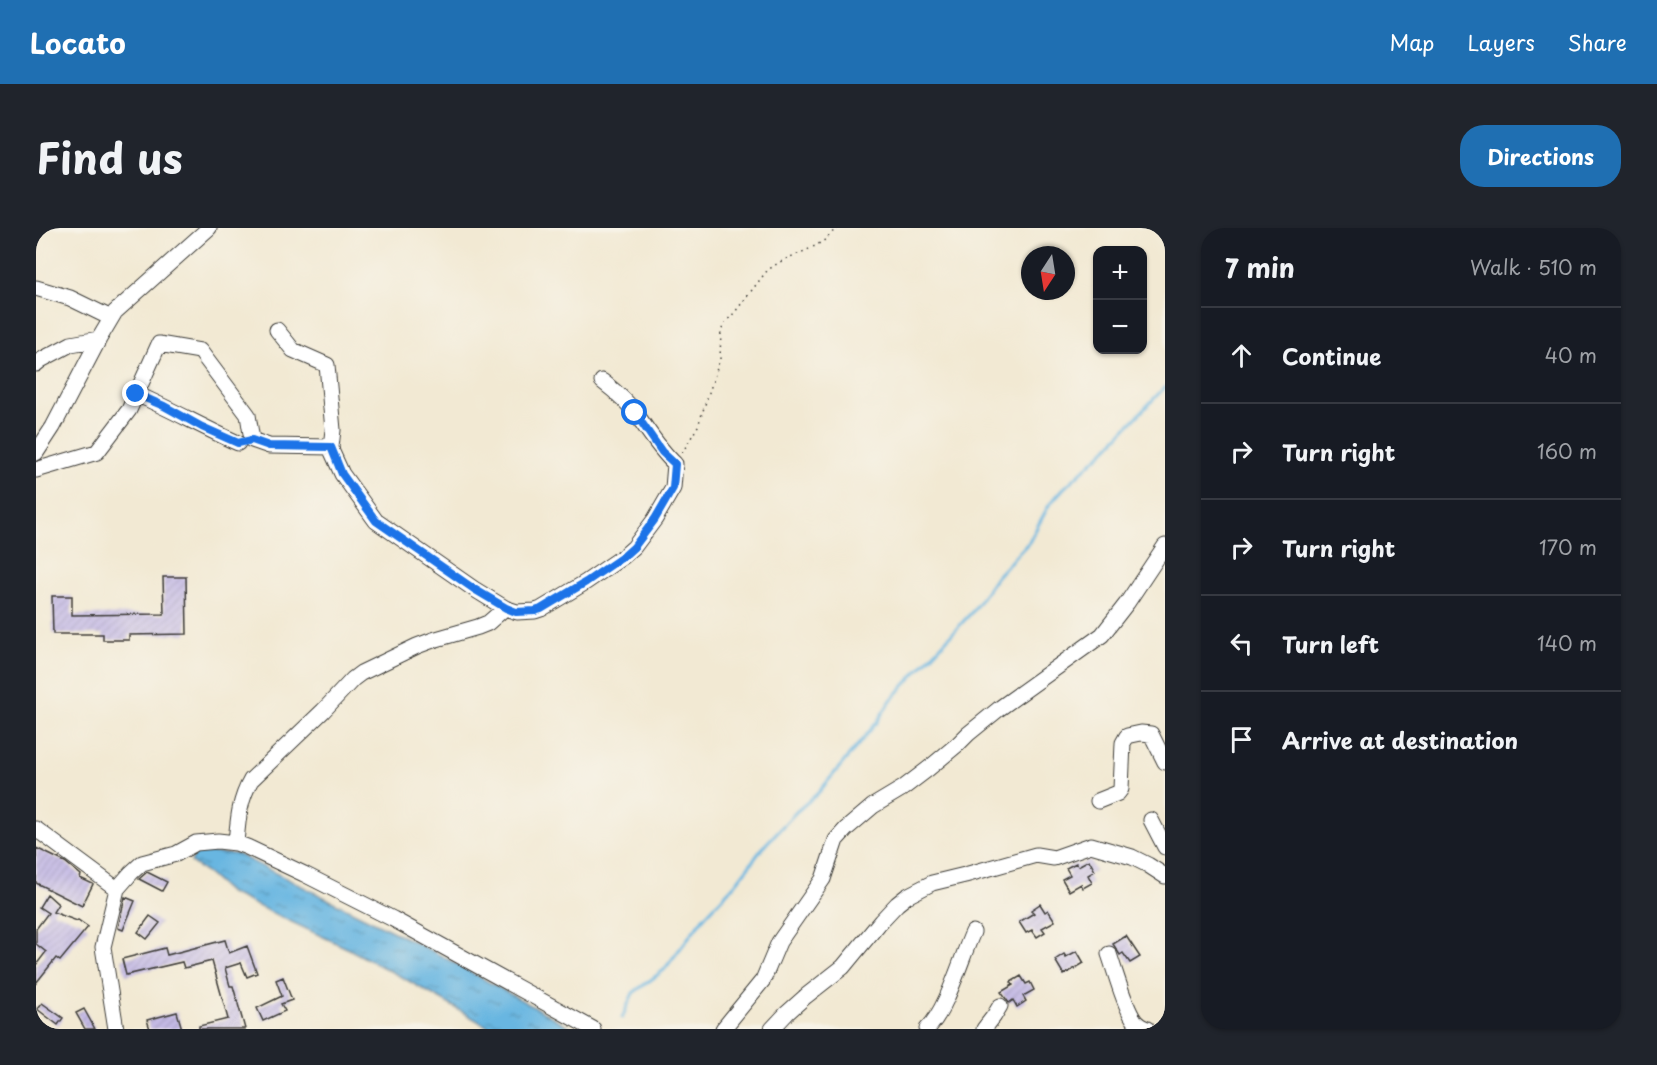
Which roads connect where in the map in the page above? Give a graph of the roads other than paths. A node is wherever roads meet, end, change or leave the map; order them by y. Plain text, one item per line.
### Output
1 (209, 228) edge
2 (36, 288) edge
3 (111, 318) junction
4 (277, 330) dead end
5 (99, 339) junction
6 (36, 364) edge
7 (602, 381) dead end
8 (136, 394) junction
9 (245, 442) junction
10 (331, 447) junction
11 (218, 449) dead end
12 (36, 453) edge
13 (36, 470) edge
14 (1165, 546) edge
15 (506, 608) junction
16 (1165, 762) edge
17 (1098, 801) dead end
18 (1151, 820) dead end
19 (36, 829) edge
20 (236, 843) junction
21 (1165, 846) edge
22 (1165, 876) edge
23 (117, 890) junction
24 (973, 932) dead end
25 (1109, 954) dead end
26 (1000, 1006) dead end
27 (116, 1029) edge
28 (593, 1029) edge
29 (723, 1029) edge
30 (772, 1029) edge
31 (927, 1029) edge
32 (984, 1029) edge
33 (1147, 1029) edge

1 - 3 street
2 - 3 street
3 - 5 street
4 - 10 street
5 - 6 street
5 - 12 street
7 - 15 street
8 - 9 street
8 - 9 street
8 - 13 street
9 - 10 street
9 - 11 street
10 - 15 street
14 - 29 street
15 - 20 street
16 - 17 street
18 - 21 street
19 - 23 street
20 - 23 street
20 - 28 street
22 - 30 street
23 - 27 street
24 - 31 street
25 - 33 street
26 - 32 street

